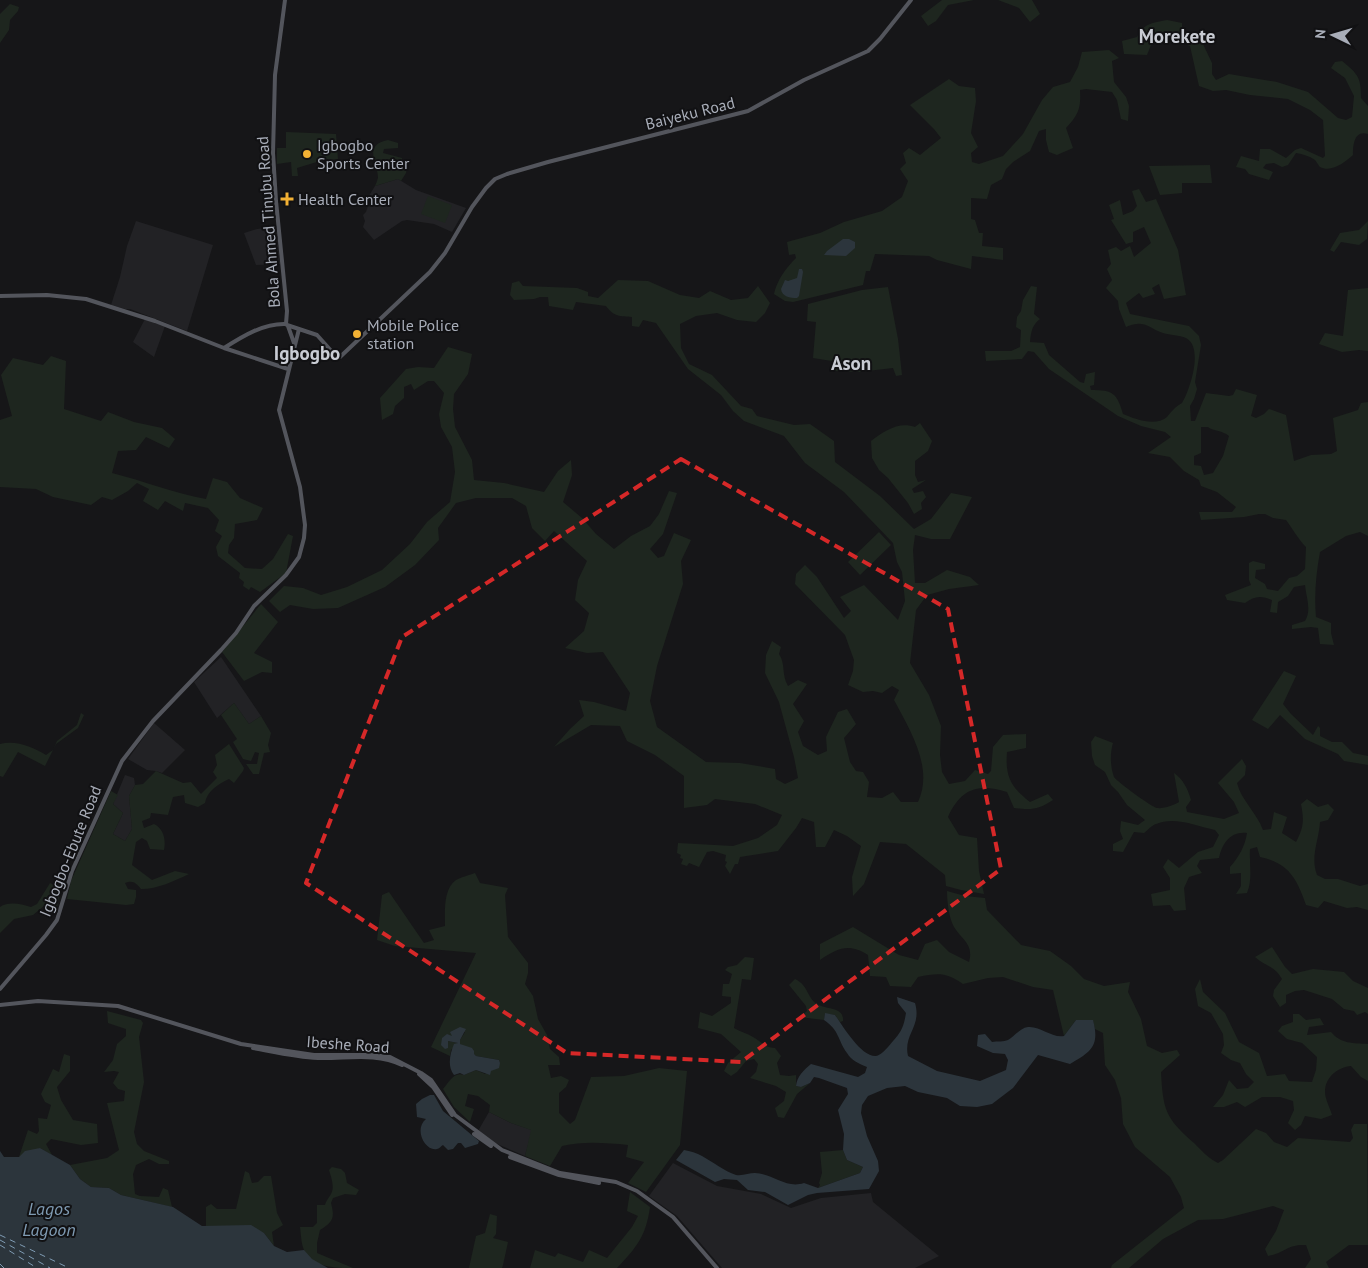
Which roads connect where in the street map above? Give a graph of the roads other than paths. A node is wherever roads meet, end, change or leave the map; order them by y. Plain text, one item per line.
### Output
1 (285, 0) edge
2 (911, 0) edge
3 (0, 296) edge
4 (287, 325) junction
5 (299, 329) junction
6 (294, 345) junction
7 (224, 348) junction
8 (288, 369) junction
9 (196, 675) junction
10 (0, 985) edge
11 (0, 989) edge
12 (0, 1006) edge
13 (715, 1268) edge

1 - 4 main road, Bola Ahmed Tinubu Road
2 - 5 main road, Baiyeku Road
3 - 7 main road
4 - 5 main road
4 - 6 main road
4 - 7 main road
5 - 6 main road, Igbogbo-Ebute Road
6 - 8 main road, Igbogbo-Ebute Road
7 - 8 main road
8 - 9 main road, Igbogbo-Ebute Road
9 - 10 main road, Igbogbo-Ebute Road
9 - 11 main road, Igbogbo-Ebute Road
12 - 13 main road, Ibeshe Road

